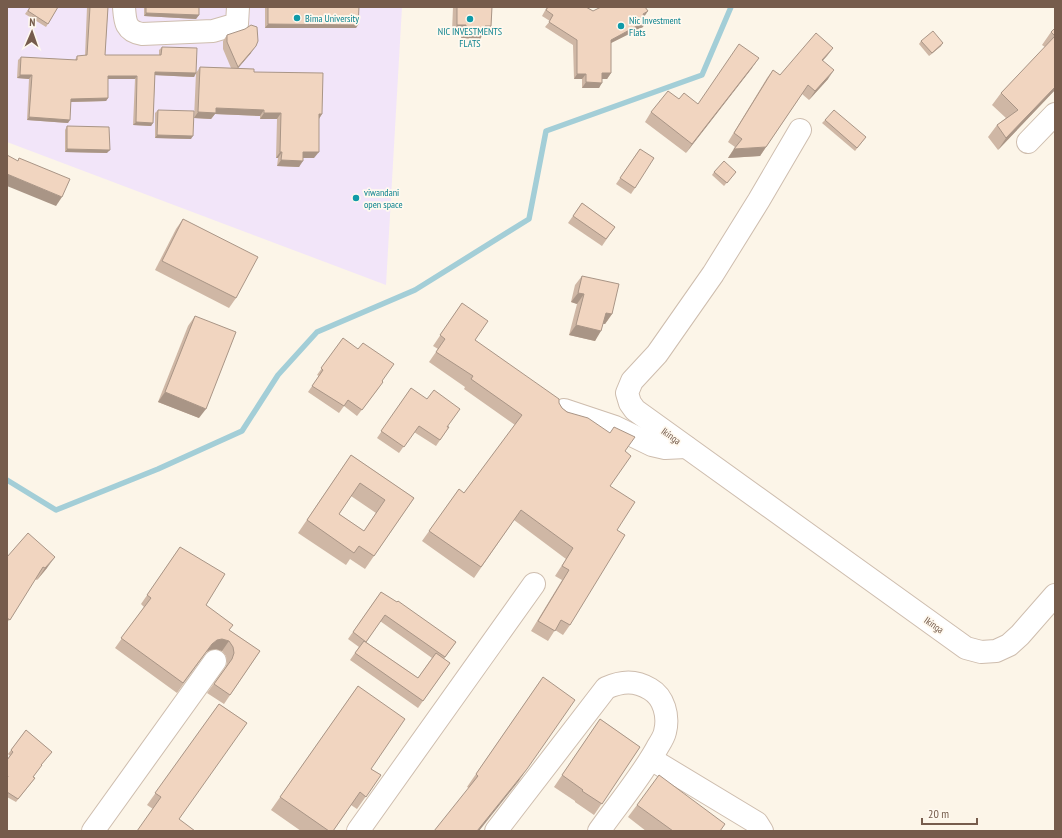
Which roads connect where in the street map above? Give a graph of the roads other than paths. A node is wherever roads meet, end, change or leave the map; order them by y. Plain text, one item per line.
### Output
1 (124, 7) edge
2 (238, 7) edge
3 (1055, 114) edge
4 (800, 130) dead end
5 (1028, 142) dead end
6 (564, 410) edge
7 (686, 447) junction
8 (534, 584) dead end
9 (1055, 596) edge
10 (215, 661) dead end
11 (651, 759) junction
12 (94, 831) edge
13 (358, 831) edge
14 (496, 831) edge
15 (599, 831) edge
16 (762, 831) edge

1 - 2 street
3 - 5 street
4 - 7 street, Ikinga
6 - 7 street
7 - 9 street, Ikinga
8 - 13 street
10 - 12 street
11 - 14 street
11 - 15 street
11 - 16 street

